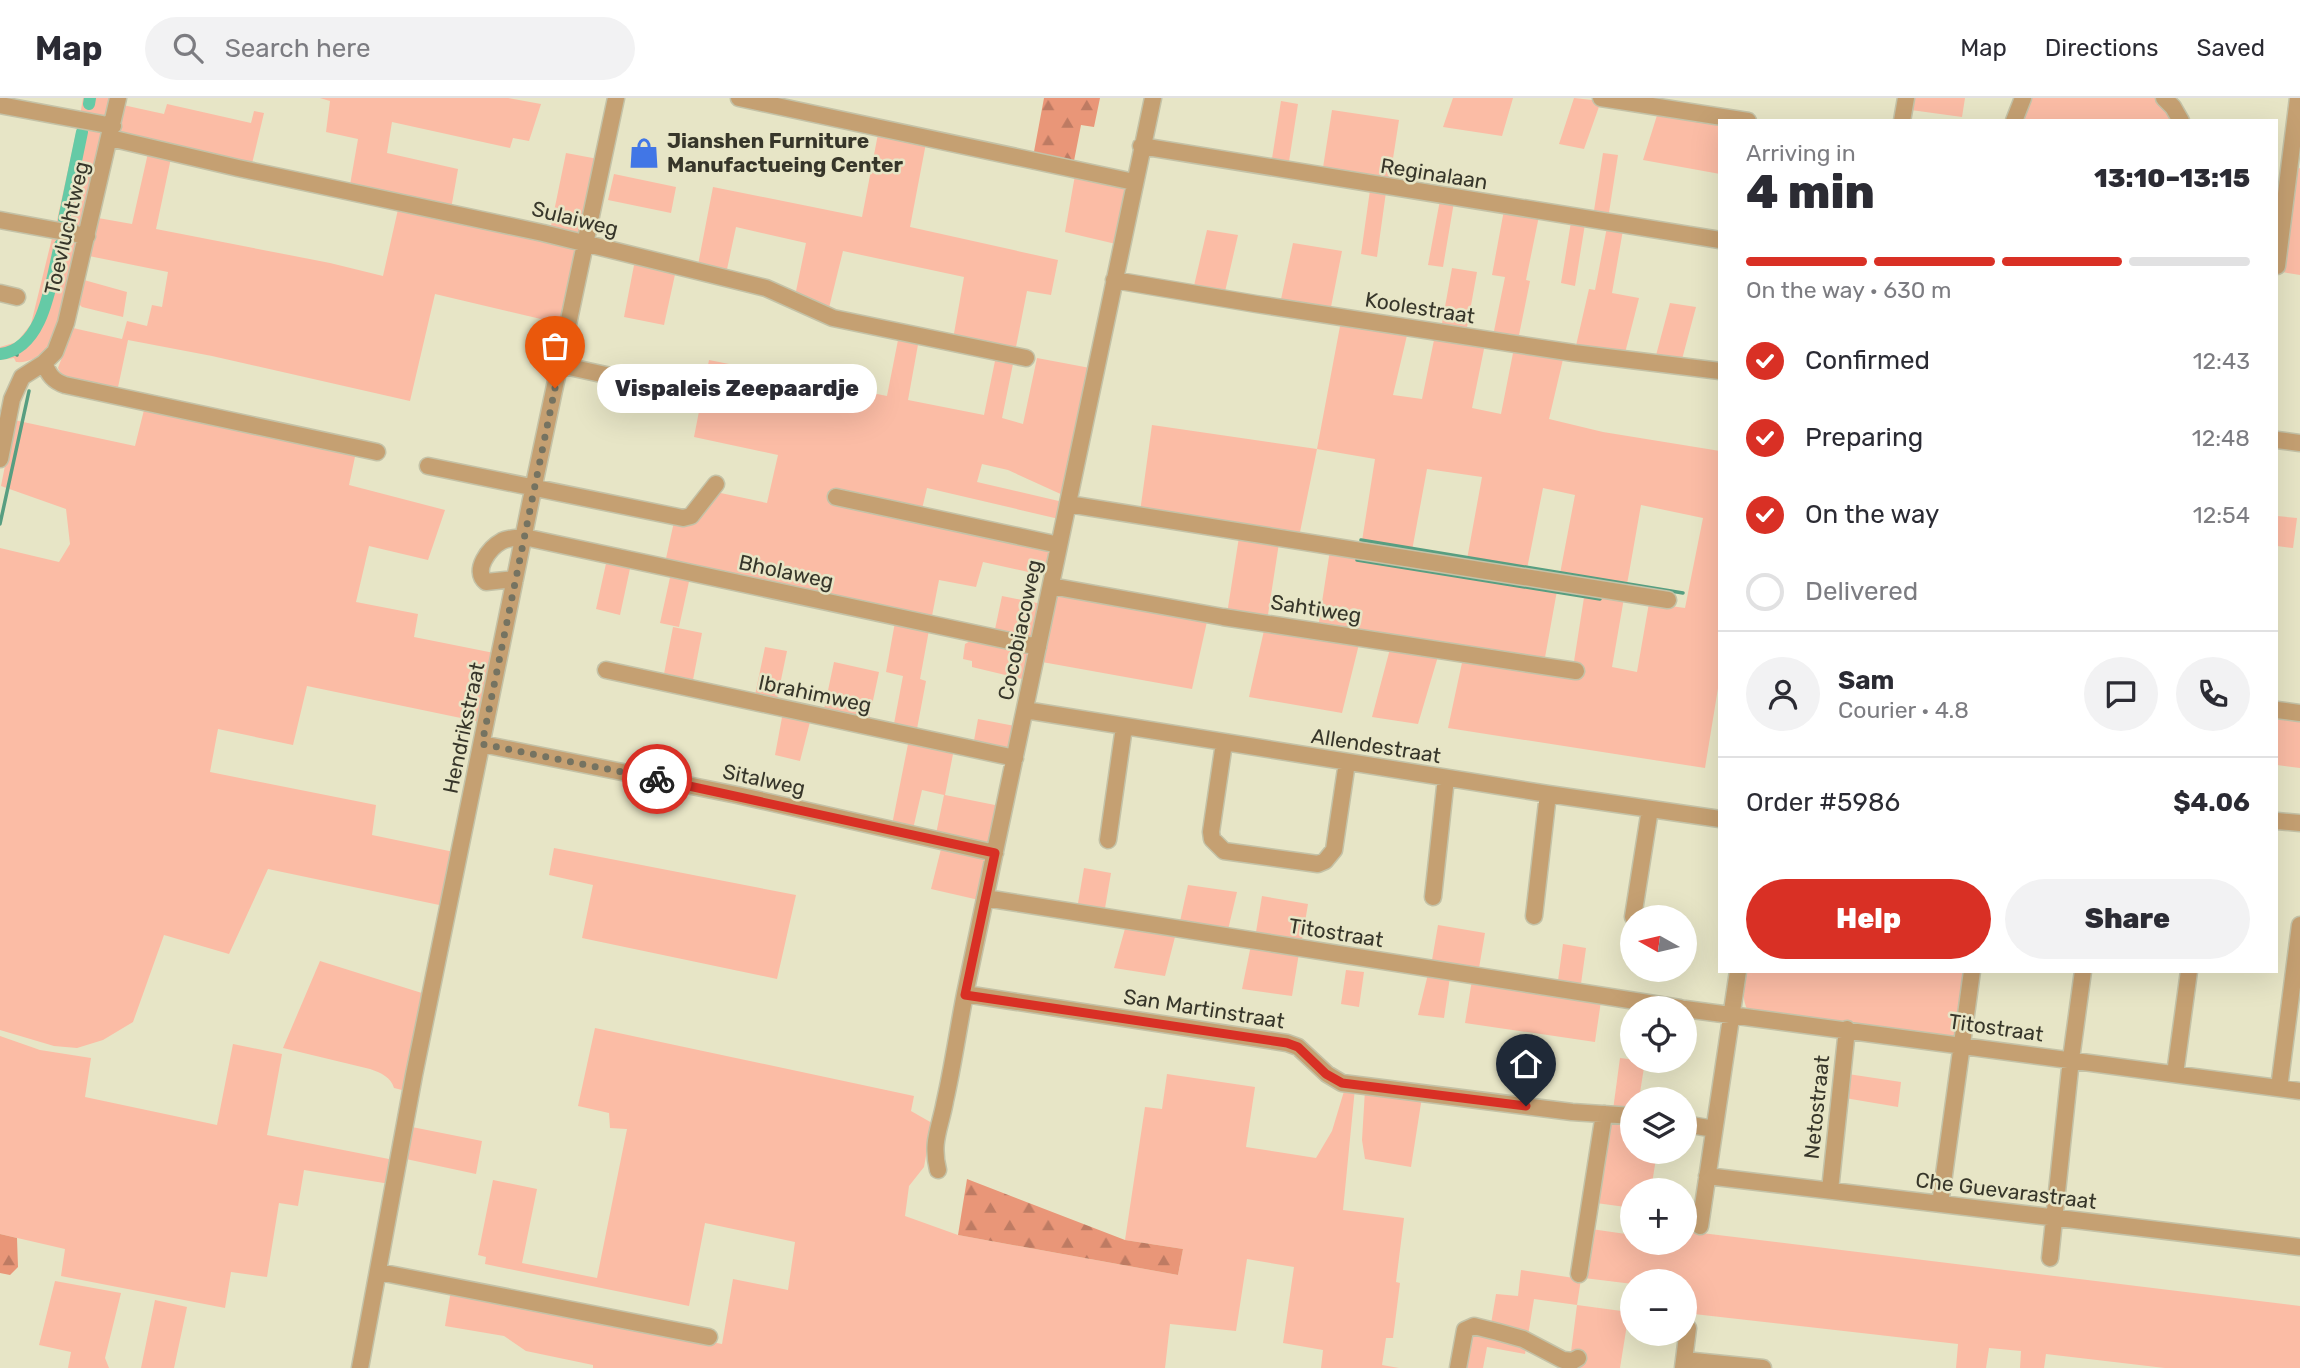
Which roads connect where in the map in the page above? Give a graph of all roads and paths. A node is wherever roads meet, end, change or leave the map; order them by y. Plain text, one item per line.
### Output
1 (118, 98) edge
2 (616, 98) edge
3 (739, 98) edge
4 (1153, 98) edge
5 (1601, 98) edge
6 (1906, 98) edge
7 (2023, 98) edge
8 (2164, 98) edge
9 (2298, 98) edge
10 (0, 105) edge
11 (1735, 119) edge
12 (1902, 119) edge
13 (2015, 119) edge
14 (2180, 119) edge
15 (111, 132) junction
16 (1141, 146) junction
17 (2289, 163) edge
18 (1134, 181) junction
19 (0, 220) edge
20 (88, 236) junction
21 (1718, 240) edge
22 (585, 243) junction
23 (2278, 257) edge
24 (1114, 280) junction
25 (0, 293) edge
26 (17, 297) dead end
27 (1026, 358) dead end
28 (44, 363) junction
29 (560, 365) junction
30 (1718, 371) edge
31 (698, 395) dead end
32 (2278, 440) edge
33 (2300, 443) edge
34 (377, 452) dead end
35 (0, 458) edge
36 (428, 466) dead end
37 (716, 484) dead end
38 (533, 488) junction
39 (836, 497) dead end
40 (1069, 504) junction
41 (524, 537) junction
42 (1059, 545) junction
43 (516, 579) junction
44 (1051, 586) junction
45 (1668, 600) dead end
46 (1038, 647) junction
47 (606, 670) dead end
48 (1576, 671) dead end
49 (1025, 710) junction
50 (2278, 710) edge
51 (2300, 713) edge
52 (1124, 727) junction
53 (1223, 743) junction
54 (482, 744) junction
55 (1015, 758) junction
56 (1347, 762) junction
57 (1446, 778) junction
58 (1548, 794) junction
59 (1650, 809) junction
60 (1718, 819) edge
61 (2278, 821) edge
62 (2300, 823) edge
63 (1108, 840) dead end
64 (995, 853) junction
65 (1433, 897) dead end
66 (985, 898) junction
67 (1635, 905) edge
68 (1534, 916) dead end
69 (2300, 925) edge
70 (1738, 973) edge
71 (1972, 973) edge
72 (2083, 973) edge
73 (2189, 973) edge
74 (965, 995) junction
75 (1620, 999) edge
76 (1697, 1010) edge
77 (1732, 1014) junction
78 (1847, 1029) junction
79 (1963, 1045) junction
80 (2071, 1059) junction
81 (2175, 1074) junction
82 (2279, 1088) junction
83 (2300, 1091) edge
84 (1604, 1114) junction
85 (1620, 1115) edge
86 (1697, 1126) edge
87 (1714, 1129) junction
88 (938, 1170) dead end
89 (1707, 1176) junction
90 (1830, 1190) junction
91 (1940, 1204) junction
92 (2056, 1219) junction
93 (1700, 1226) dead end
94 (2300, 1247) edge
95 (2050, 1258) dead end
96 (379, 1272) junction
97 (1579, 1274) dead end
98 (709, 1337) dead end
99 (1686, 1346) edge
100 (1578, 1358) dead end
101 (1684, 1364) edge
102 (360, 1368) edge
103 (1458, 1368) edge
104 (1763, 1368) edge

1 - 15 street, Toevluchtweg
2 - 22 street, Hendrikstraat
3 - 18 street
4 - 16 street, Cocobiacoweg
5 - 11 street
6 - 12 street
7 - 13 street
8 - 14 street
9 - 17 street
10 - 15 street, Sulaiweg
15 - 20 street, Toevluchtweg
15 - 22 street, Sulaiweg
16 - 18 street, Cocobiacoweg
16 - 21 street, Reginalaan
17 - 23 street
18 - 24 street, Cocobiacoweg
19 - 20 street
20 - 28 street, Toevluchtweg
22 - 27 street, Sulaiweg
22 - 29 street, Hendrikstraat
24 - 30 street, Koolestraat
24 - 40 street, Cocobiacoweg
25 - 26 street
28 - 34 street
28 - 35 street, Toevluchtweg
29 - 31 street
29 - 38 street, Hendrikstraat
32 - 33 street
36 - 38 street
37 - 38 street
38 - 41 street, Hendrikstraat
39 - 42 street
40 - 42 street, Cocobiacoweg
40 - 45 street
41 - 43 street, Hendrikstraat
41 - 43 street
41 - 46 street, Bholaweg
42 - 44 street, Cocobiacoweg
43 - 54 street, Hendrikstraat
44 - 46 street, Cocobiacoweg
44 - 48 street, Sahtiweg
46 - 49 street, Cocobiacoweg
47 - 55 street, Ibrahimweg
49 - 52 street, Allendestraat
49 - 55 street, Cocobiacoweg
50 - 51 street
52 - 53 street, Allendestraat
52 - 63 street
53 - 56 street, Allendestraat
53 - 56 street
54 - 64 street, Sitalweg
54 - 96 street, Hendrikstraat
55 - 64 street, Cocobiacoweg
56 - 57 street, Allendestraat
57 - 58 street, Allendestraat
57 - 65 street
58 - 59 street, Allendestraat
58 - 68 street
59 - 60 street, Allendestraat
59 - 67 street
61 - 62 street
64 - 66 street, Cocobiacoweg
66 - 74 street, Cocobiacoweg
66 - 75 street, Titostraat
69 - 82 street
70 - 77 street
71 - 79 street
72 - 80 street
73 - 81 street
74 - 84 street, San Martinstraat
74 - 88 street, Cocobiacoweg
76 - 77 street, Titostraat
77 - 78 street, Titostraat
77 - 87 street
78 - 79 street, Titostraat
78 - 90 street, Netostraat
79 - 80 street, Titostraat
79 - 91 street
80 - 81 street, Titostraat
80 - 92 street
81 - 82 street, Titostraat
82 - 83 street, Titostraat
84 - 85 street, San Martinstraat
84 - 97 street
86 - 87 street
87 - 89 street
89 - 90 street, Che Guevarastraat
89 - 93 street
90 - 91 street, Che Guevarastraat
91 - 92 street, Che Guevarastraat
92 - 94 street, Che Guevarastraat
92 - 95 street
96 - 98 street
96 - 102 street, Hendrikstraat
99 - 101 street
100 - 103 street
101 - 104 street

